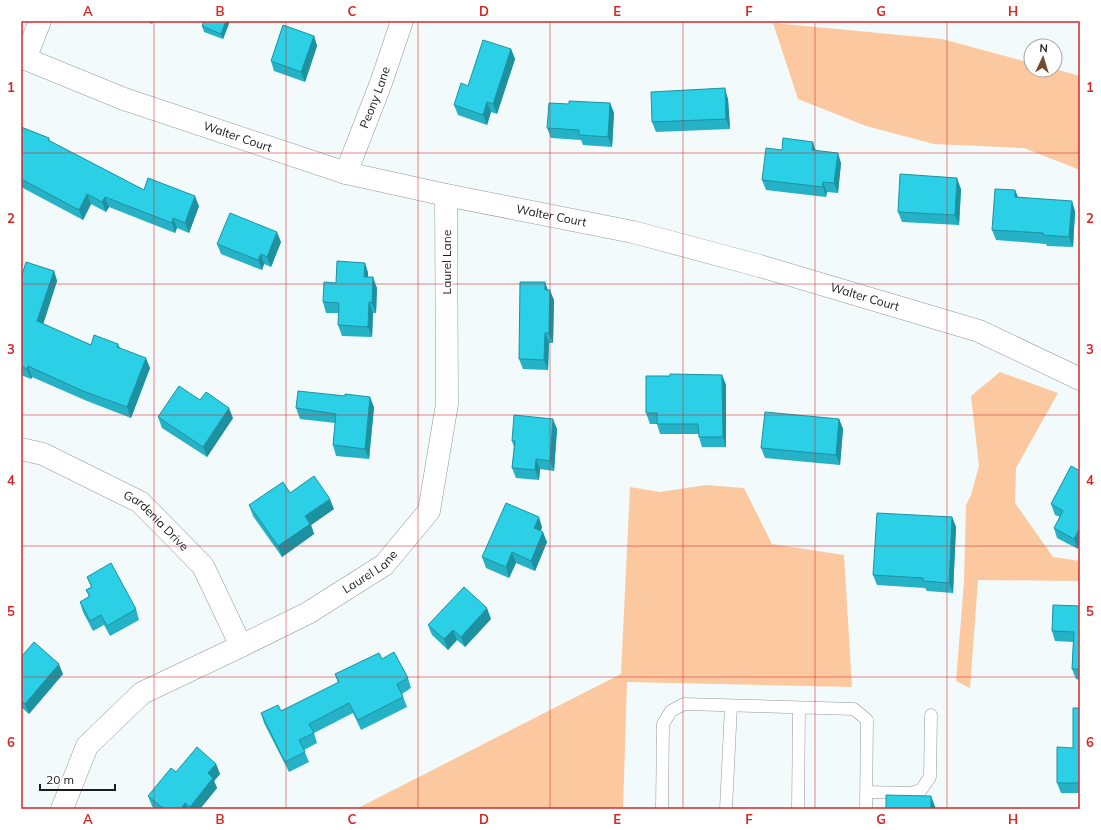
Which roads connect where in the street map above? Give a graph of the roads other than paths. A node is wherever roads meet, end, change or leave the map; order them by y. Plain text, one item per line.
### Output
1 (40, 21) edge
2 (402, 21) edge
3 (23, 58) edge
4 (346, 173) junction
5 (446, 195) junction
6 (1080, 379) edge
7 (21, 449) edge
8 (241, 646) junction
9 (732, 706) junction
10 (799, 708) junction
11 (930, 715) dead end
12 (866, 792) junction
13 (62, 809) edge
14 (662, 809) edge
15 (726, 809) edge
16 (798, 809) edge
17 (866, 809) edge

1 - 3 street
2 - 4 street, Peony Lane
3 - 4 street, Walter Court
4 - 5 street, Walter Court
5 - 6 street, Walter Court
5 - 8 street, Laurel Lane
7 - 8 street, Gardenia Drive
8 - 13 street, Laurel Lane
9 - 10 lane
9 - 14 lane
9 - 15 lane
10 - 12 lane
10 - 16 lane
11 - 12 lane
12 - 17 lane

